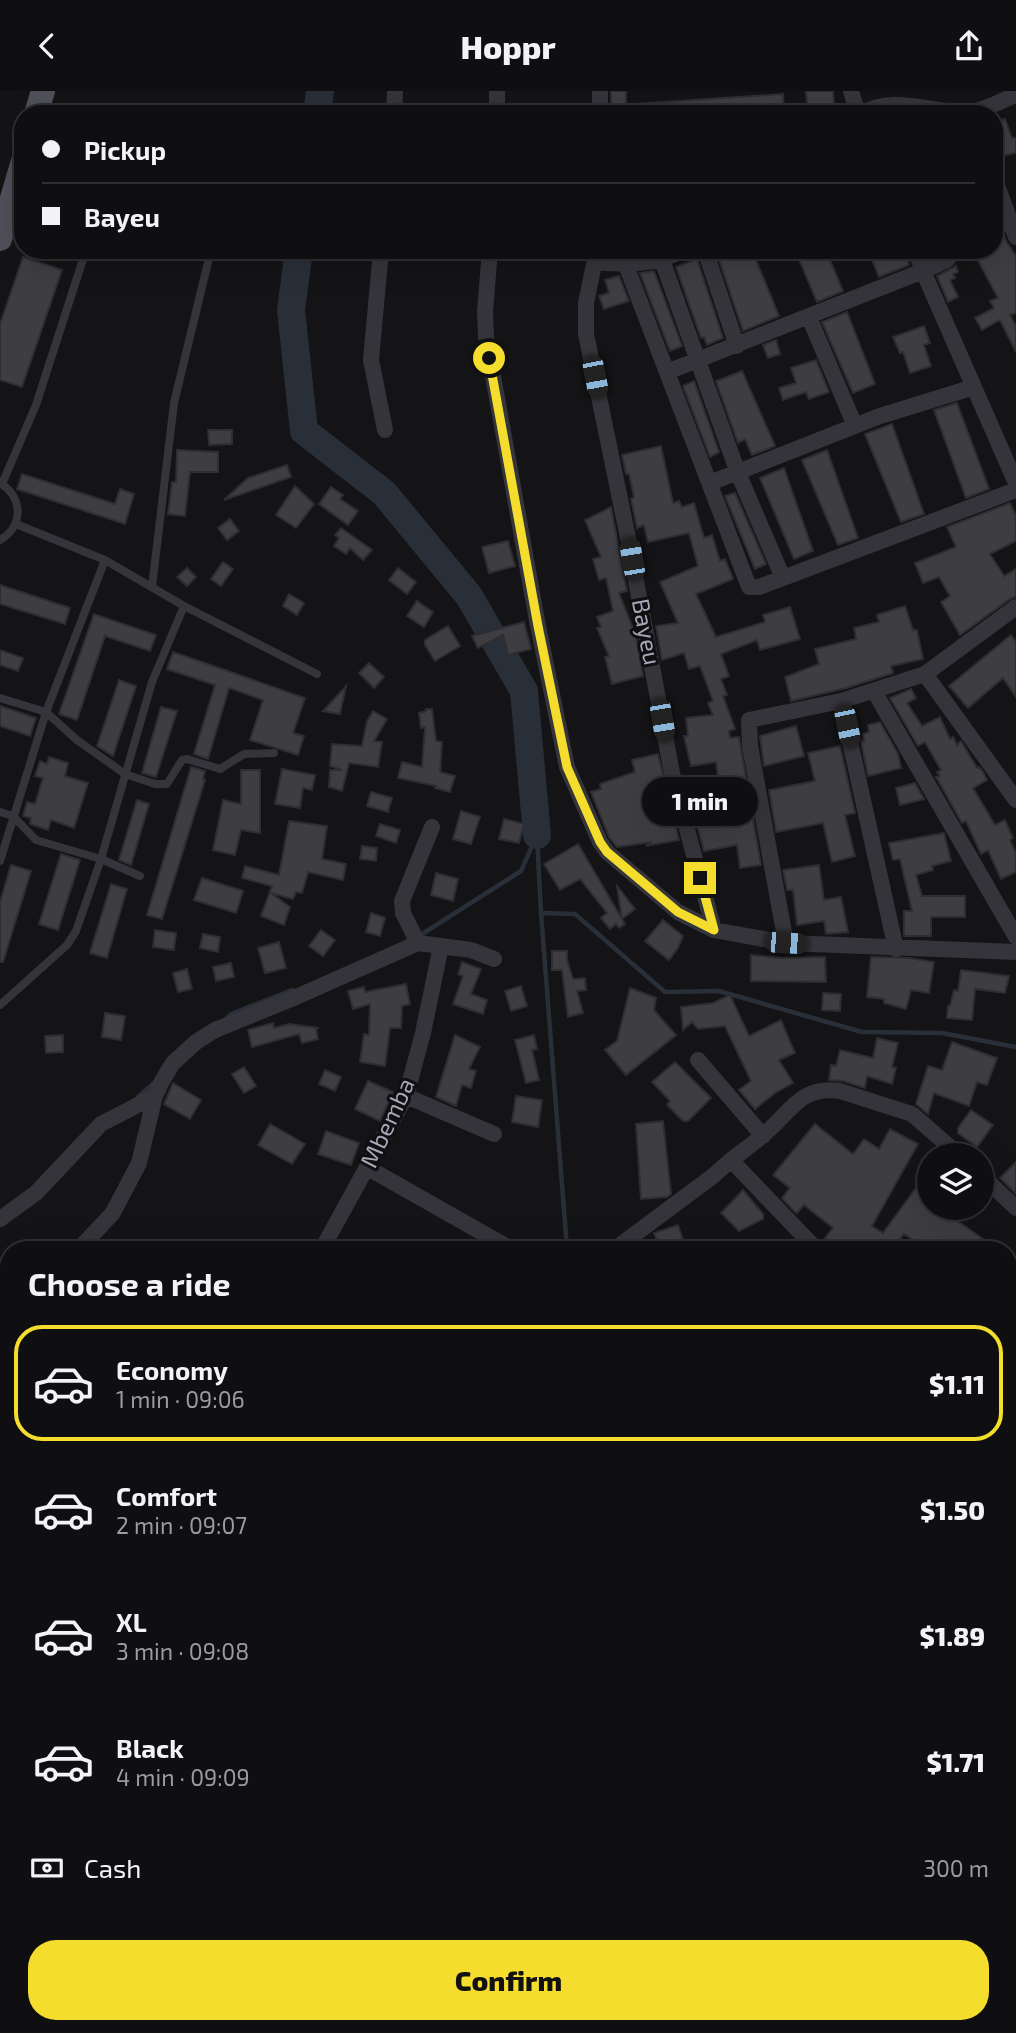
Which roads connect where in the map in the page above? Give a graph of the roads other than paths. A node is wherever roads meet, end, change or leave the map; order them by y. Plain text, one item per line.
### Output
1 (1016, 95) edge
2 (990, 97) edge
3 (14, 192) edge
4 (1003, 202) edge
5 (1016, 237) edge
6 (0, 239) edge
7 (83, 259) edge
8 (209, 259) edge
9 (381, 259) edge
10 (489, 259) edge
11 (595, 259) edge
12 (606, 259) edge
13 (708, 259) edge
14 (918, 259) edge
15 (948, 259) edge
16 (662, 260) joint
17 (626, 265) junction
18 (923, 271) junction
19 (809, 317) junction
20 (737, 346) junction
21 (697, 360) junction
22 (667, 372) junction
23 (974, 387) junction
24 (855, 426) junction
25 (385, 430) dead end
26 (738, 473) junction
27 (1, 483) edge
28 (710, 483) junction
29 (1016, 483) edge
30 (1016, 490) edge
31 (16, 524) junction
32 (0, 540) edge
33 (105, 560) junction
34 (783, 578) junction
35 (152, 587) junction
36 (184, 606) junction
37 (1016, 607) edge
38 (317, 674) dead end
39 (925, 674) junction
40 (874, 691) junction
41 (0, 698) edge
42 (841, 701) junction
43 (46, 712) junction
44 (274, 753) dead end
45 (125, 774) junction
46 (1014, 793) edge
47 (0, 812) edge
48 (13, 816) junction
49 (432, 827) dead end
50 (101, 859) junction
51 (0, 861) edge
52 (140, 876) dead end
53 (714, 930) junction
54 (1016, 937) edge
55 (418, 943) junction
56 (786, 943) junction
57 (441, 946) junction
58 (896, 949) junction
59 (1016, 952) edge
60 (494, 959) dead end
61 (2, 1000) edge
62 (698, 1060) dead end
63 (155, 1096) junction
64 (407, 1096) junction
65 (494, 1134) dead end
66 (763, 1136) junction
67 (946, 1143) edge
68 (731, 1160) junction
69 (368, 1168) junction
70 (994, 1187) edge
71 (1016, 1208) edge
72 (0, 1219) edge
73 (87, 1241) edge
74 (327, 1241) edge
75 (497, 1241) edge
76 (626, 1241) edge
77 (808, 1241) edge

1 - 2 street
3 - 6 main road
4 - 5 street
7 - 27 lane
8 - 35 lane
9 - 25 street
10 - 53 street
11 - 53 street, Bayeu
12 - 17 street
13 - 20 street
14 - 18 street
15 - 18 street
16 - 17 street
16 - 21 street
17 - 22 street
18 - 19 street
18 - 23 street
19 - 20 street
19 - 24 street
20 - 21 street
21 - 22 street
21 - 26 street
22 - 28 street
23 - 24 street
23 - 29 street
24 - 26 street
26 - 28 street
26 - 34 street
27 - 31 lane
28 - 34 street
30 - 34 street
31 - 32 lane
31 - 33 lane
33 - 35 lane
33 - 43 lane
35 - 36 lane
36 - 38 lane
36 - 45 lane
37 - 39 street
39 - 40 street
39 - 46 street
40 - 42 street
40 - 54 street
41 - 43 lane
42 - 56 street
42 - 58 street
43 - 45 lane
43 - 48 lane
44 - 45 lane
45 - 50 lane
47 - 48 lane
48 - 50 lane
48 - 51 lane
49 - 55 street
50 - 52 lane
50 - 61 lane
53 - 56 street
55 - 57 street
55 - 63 street
56 - 58 street
57 - 60 street
57 - 64 street, Mbemba
58 - 59 street
62 - 66 street
63 - 72 street
63 - 73 street
64 - 65 street
64 - 69 street, Mbemba
66 - 67 street
66 - 68 street
68 - 76 street
68 - 77 street
69 - 74 street, Mbemba
69 - 75 street
70 - 71 street

